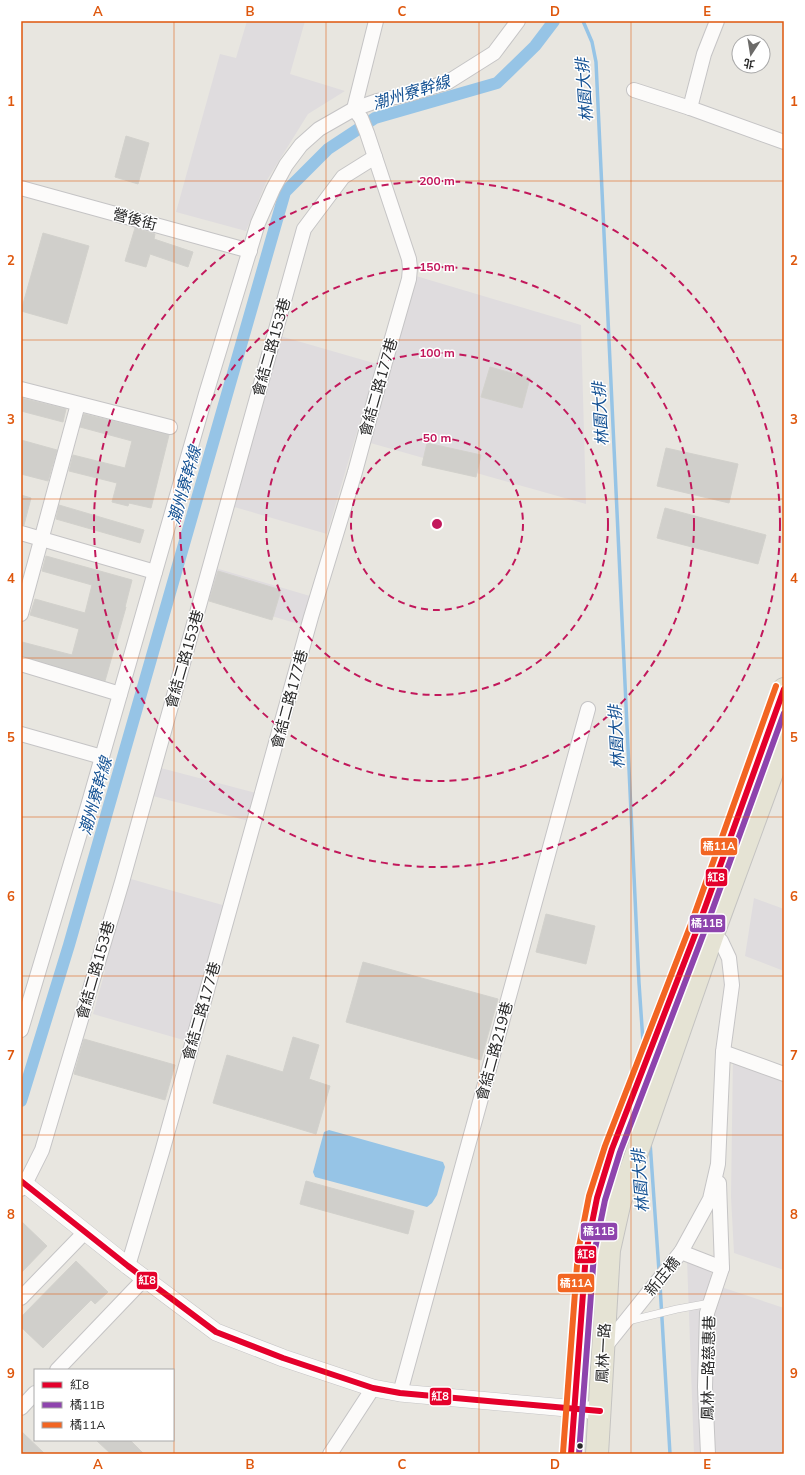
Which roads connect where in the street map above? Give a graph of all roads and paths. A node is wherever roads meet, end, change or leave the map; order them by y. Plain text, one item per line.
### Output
1 (376, 21) edge
2 (518, 21) edge
3 (717, 21) edge
4 (634, 90) dead end
5 (690, 108) junction
6 (358, 114) junction
7 (784, 142) edge
8 (375, 157) junction
9 (21, 188) edge
10 (250, 251) junction
11 (21, 388) edge
12 (78, 404) junction
13 (170, 427) dead end
14 (21, 533) edge
15 (41, 539) junction
16 (155, 572) junction
17 (21, 614) edge
18 (21, 664) edge
19 (784, 689) edge
20 (120, 694) junction
21 (588, 709) dead end
22 (21, 734) edge
23 (784, 740) edge
24 (102, 757) junction
25 (706, 931) junction
26 (21, 1030) edge
27 (723, 1052) junction
28 (784, 1074) edge
29 (718, 1164) junction
30 (22, 1185) edge
31 (85, 1232) junction
32 (681, 1252) junction
33 (128, 1266) junction
34 (722, 1268) junction
35 (145, 1278) junction
36 (21, 1298) edge
37 (710, 1303) junction
38 (623, 1323) junction
39 (604, 1348) junction
40 (58, 1369) edge
41 (373, 1388) junction
42 (400, 1393) junction
43 (34, 1394) edge
44 (21, 1408) edge
45 (574, 1409) junction
46 (600, 1411) junction
47 (330, 1454) edge
48 (571, 1454) edge
49 (597, 1454) edge
50 (708, 1454) edge

1 - 6 street
2 - 6 street
3 - 5 street
4 - 5 street
5 - 7 street
6 - 8 street, 會結二路177巷
6 - 10 street
8 - 30 street, 會結二路153巷
8 - 33 street, 會結二路177巷
9 - 10 street, 營後街
10 - 16 street
11 - 12 street
12 - 13 street
12 - 15 street
14 - 15 street
15 - 16 street
15 - 17 street
16 - 20 street
18 - 20 street
19 - 25 main road
20 - 24 street
21 - 42 street, 會結二路219巷
22 - 24 street
23 - 25 main road
24 - 26 street
25 - 27 street
25 - 39 main road, 鳳林一路
25 - 45 main road, 鳳林一路
27 - 28 street
27 - 29 street
29 - 32 street, 新庄橋
29 - 34 street, 鳳林一路慈惠巷
30 - 31 street
31 - 33 street
31 - 36 street
32 - 34 street
32 - 38 street, 新庄橋
33 - 35 street
34 - 37 street, 鳳林一路慈惠巷
35 - 40 street
35 - 41 street
37 - 38 lane, 新庄橋
37 - 50 street, 鳳林一路慈惠巷
38 - 39 street, 新庄橋
39 - 46 main road, 鳳林一路
41 - 42 street
41 - 47 street
42 - 45 street
43 - 44 street
45 - 46 street
45 - 48 main road, 鳳林一路
46 - 49 main road, 鳳林一路

